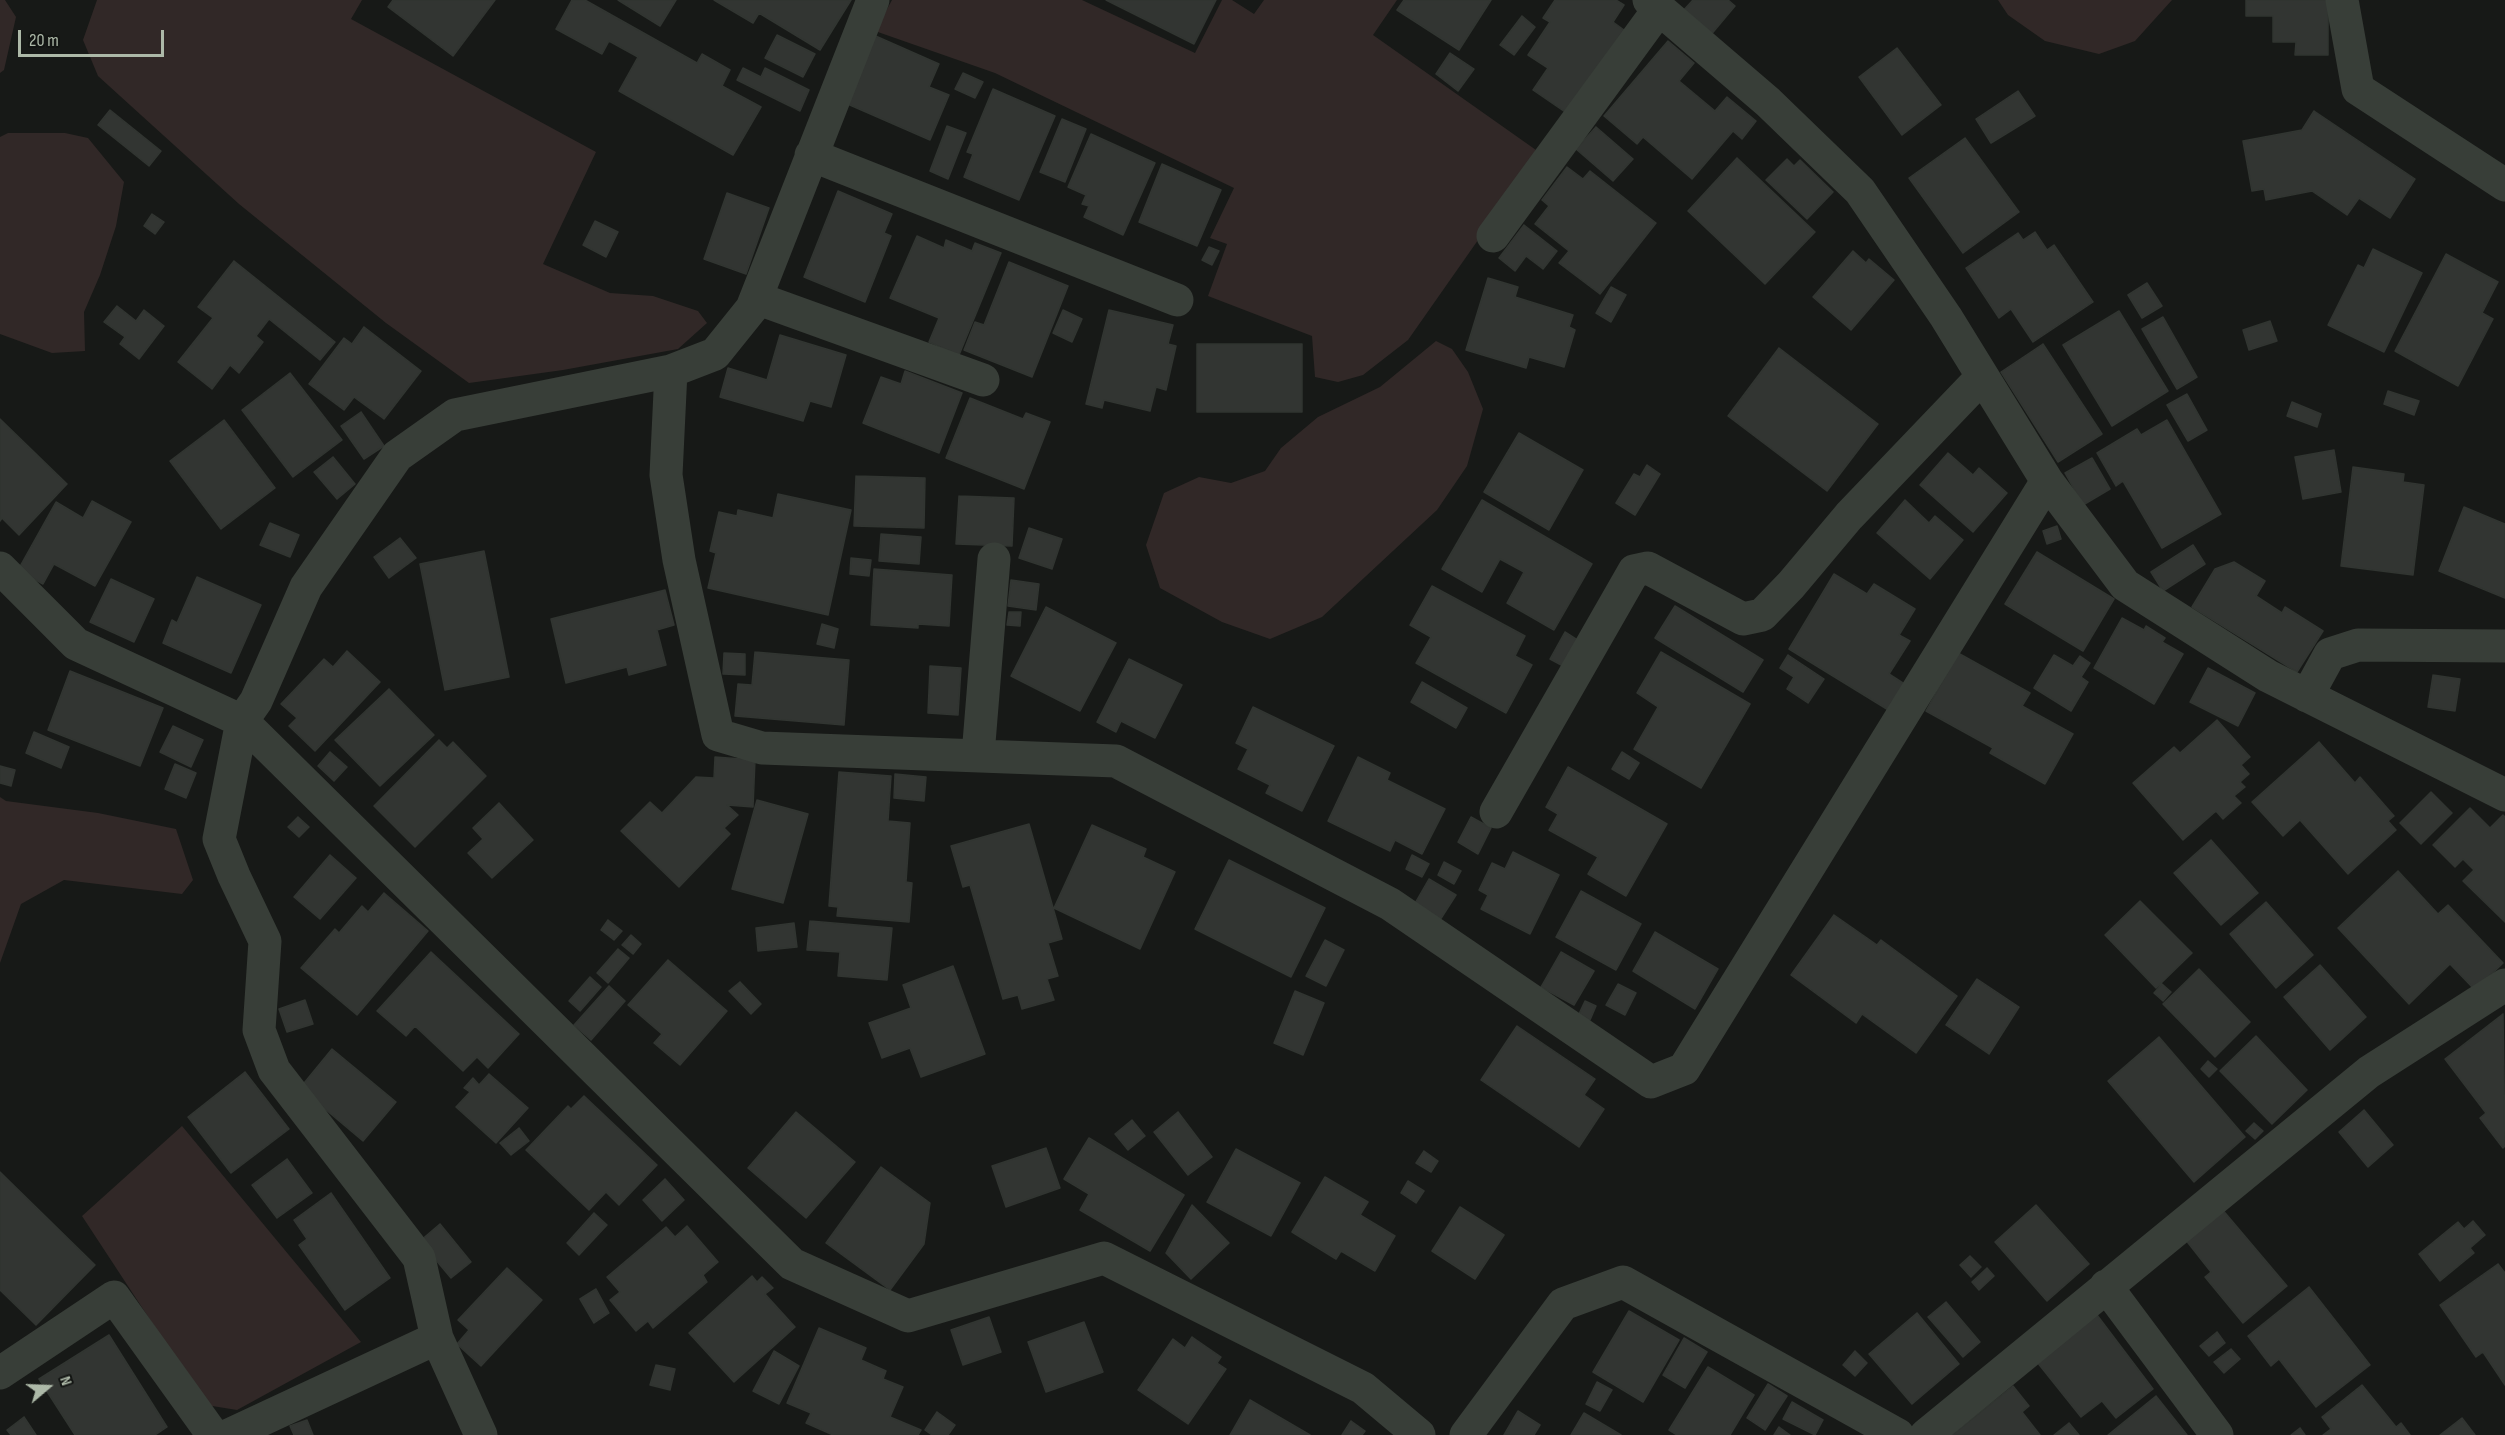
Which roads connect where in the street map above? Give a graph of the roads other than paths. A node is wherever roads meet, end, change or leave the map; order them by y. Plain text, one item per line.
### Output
1 (873, 0) edge
2 (2342, 0) edge
3 (1654, 4) edge
4 (811, 155) junction
5 (2505, 184) edge
6 (1493, 236) dead end
7 (756, 298) junction
8 (1177, 300) dead end
9 (671, 371) junction
10 (1982, 377) junction
11 (983, 380) dead end
12 (2047, 481) junction
13 (994, 559) dead end
14 (0, 568) edge
15 (2505, 646) edge
16 (2307, 696) junction
17 (242, 721) junction
18 (978, 756) junction
19 (2505, 795) edge
20 (1496, 812) dead end
21 (2505, 985) edge
22 (2106, 1287) junction
23 (437, 1338) junction
24 (0, 1373) edge
25 (213, 1435) edge
26 (229, 1435) edge
27 (481, 1435) edge
28 (1419, 1435) edge
29 (1466, 1435) edge
30 (1898, 1435) edge
31 (1926, 1435) edge
32 (2217, 1435) edge

1 - 4 street
2 - 5 street
3 - 6 street
3 - 10 street
4 - 7 street
4 - 8 street
7 - 9 street
7 - 11 street
9 - 17 street
9 - 18 street
10 - 12 street
10 - 20 street
12 - 16 street
12 - 18 street
13 - 18 street
14 - 17 street
15 - 16 street
16 - 19 street
17 - 23 street
17 - 28 street
21 - 22 street
22 - 31 street
22 - 32 street
23 - 26 street
23 - 27 street
24 - 25 street
29 - 30 street

